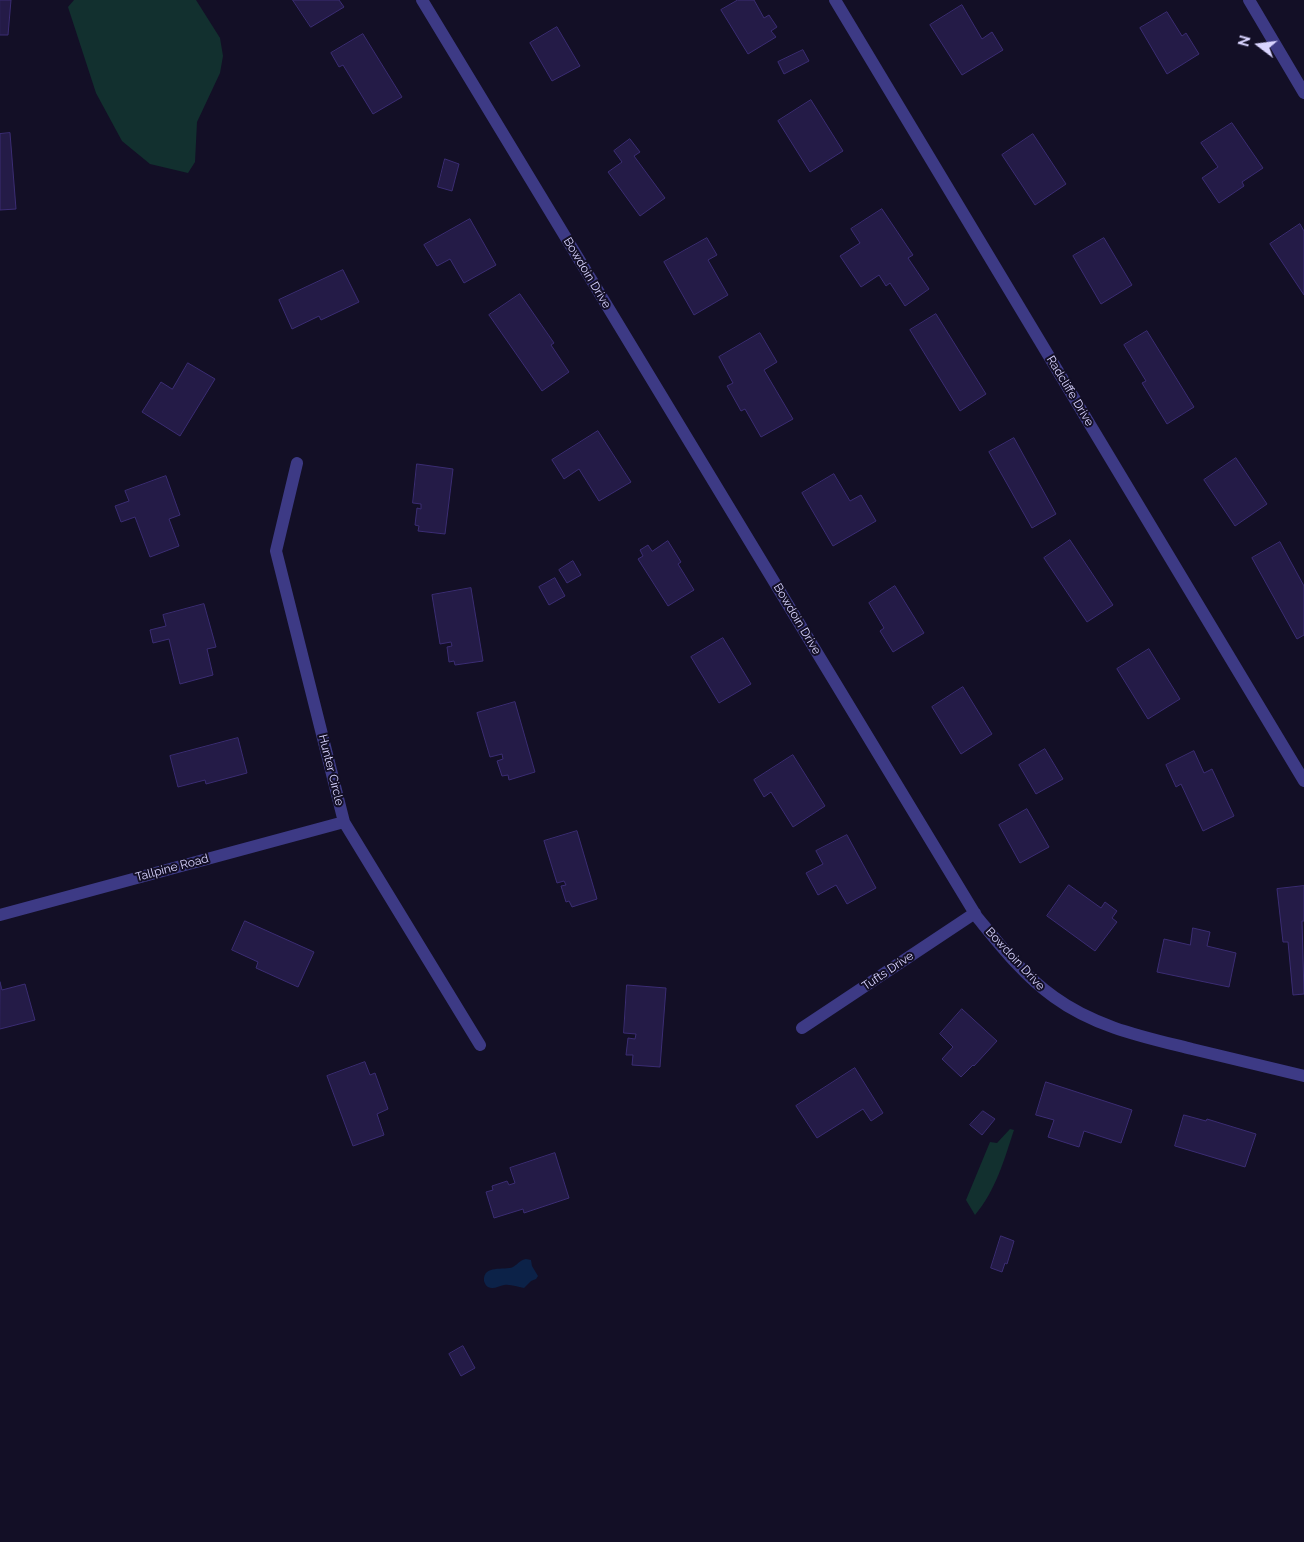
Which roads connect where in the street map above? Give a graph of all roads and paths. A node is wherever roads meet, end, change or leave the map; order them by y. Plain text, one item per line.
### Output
1 (422, 0) edge
2 (835, 0) edge
3 (1249, 0) edge
4 (1304, 93) edge
5 (297, 464) dead end
6 (1304, 781) edge
7 (344, 822) junction
8 (975, 914) junction
9 (0, 915) edge
10 (802, 1028) dead end
11 (480, 1046) dead end
12 (1304, 1076) edge

1 - 8 street, Bowdoin Drive
2 - 6 street, Radcliffe Drive
3 - 4 street
5 - 7 street, Hunter Circle
7 - 9 street, Tallpine Road
7 - 11 street, Hunter Circle
8 - 10 street, Tufts Drive
8 - 12 street, Bowdoin Drive

